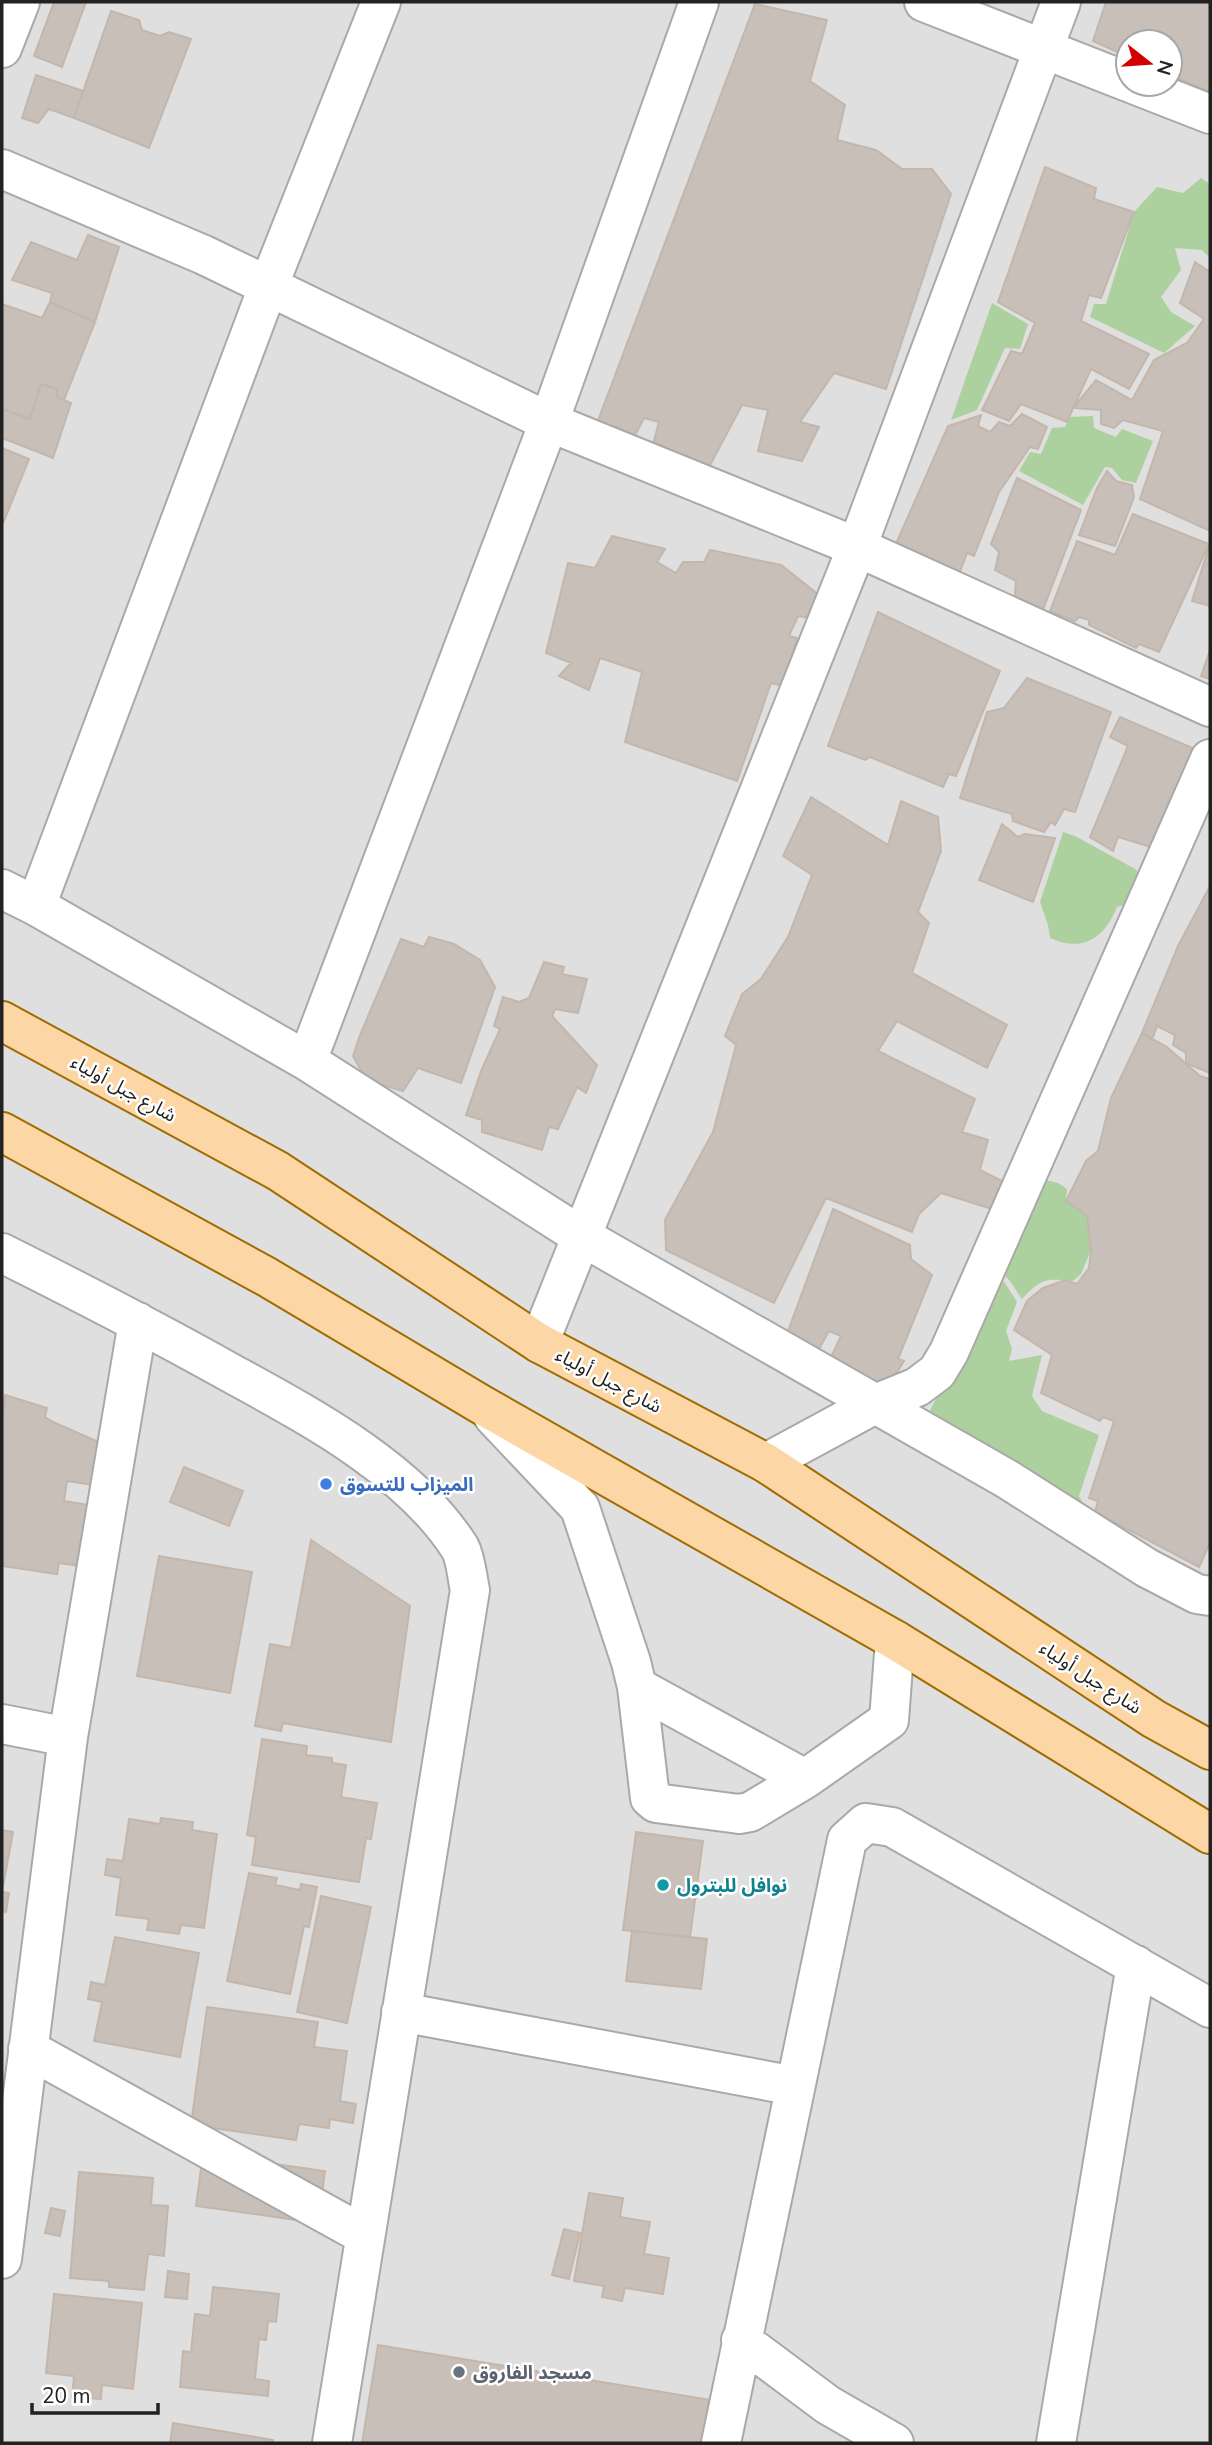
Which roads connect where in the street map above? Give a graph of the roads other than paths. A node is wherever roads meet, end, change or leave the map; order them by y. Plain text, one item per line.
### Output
1 (20, 2) edge
2 (381, 2) edge
3 (699, 2) edge
4 (924, 2) edge
5 (1061, 2) edge
6 (2, 48) edge
7 (1044, 49) junction
8 (1114, 76) edge
9 (1169, 98) edge
10 (1210, 114) edge
11 (2, 169) edge
12 (268, 287) junction
13 (549, 422) junction
14 (857, 547) junction
15 (1210, 707) edge
16 (1210, 759) edge
17 (2, 889) edge
18 (36, 906) junction
19 (2, 1021) edge
20 (307, 1061) junction
21 (2, 1132) edge
22 (581, 1236) junction
23 (2, 1253) edge
24 (138, 1322) junction
25 (539, 1343) junction
26 (875, 1404) junction
27 (481, 1405) junction
28 (766, 1462) junction
29 (1206, 1585) edge
30 (895, 1640) junction
31 (637, 1687) junction
32 (2, 1724) edge
33 (68, 1737) junction
34 (1210, 1749) edge
35 (805, 1779) junction
36 (1210, 1834) edge
37 (1136, 1965) junction
38 (1210, 2008) edge
39 (401, 2012) junction
40 (28, 2049) junction
41 (795, 2086) junction
42 (364, 2235) junction
43 (2, 2259) edge
44 (741, 2340) junction
45 (331, 2443) edge
46 (721, 2443) edge
47 (894, 2443) edge
48 (1056, 2443) edge

1 - 6 street
2 - 12 street
3 - 13 street
4 - 7 street
5 - 7 street
7 - 8 street
7 - 14 street
9 - 10 street
11 - 12 street
12 - 13 street
12 - 18 street
13 - 14 street
13 - 20 street
14 - 15 street
14 - 22 street
16 - 26 street
17 - 18 street
18 - 20 street
19 - 25 main road, شارع جبل أولياء
20 - 22 street
21 - 27 main road
22 - 25 street
22 - 26 street
23 - 24 street
24 - 33 street
24 - 39 street
25 - 28 main road, شارع جبل أولياء
26 - 28 street
26 - 29 street
27 - 30 main road
27 - 31 street
28 - 34 main road, شارع جبل أولياء
30 - 35 street
30 - 36 main road
31 - 35 street
31 - 35 street
32 - 33 street
33 - 40 street
37 - 38 street
37 - 41 street
37 - 48 street
39 - 41 street
39 - 42 street
40 - 42 street
40 - 43 street
41 - 44 street
42 - 45 street
44 - 46 street
44 - 47 street

